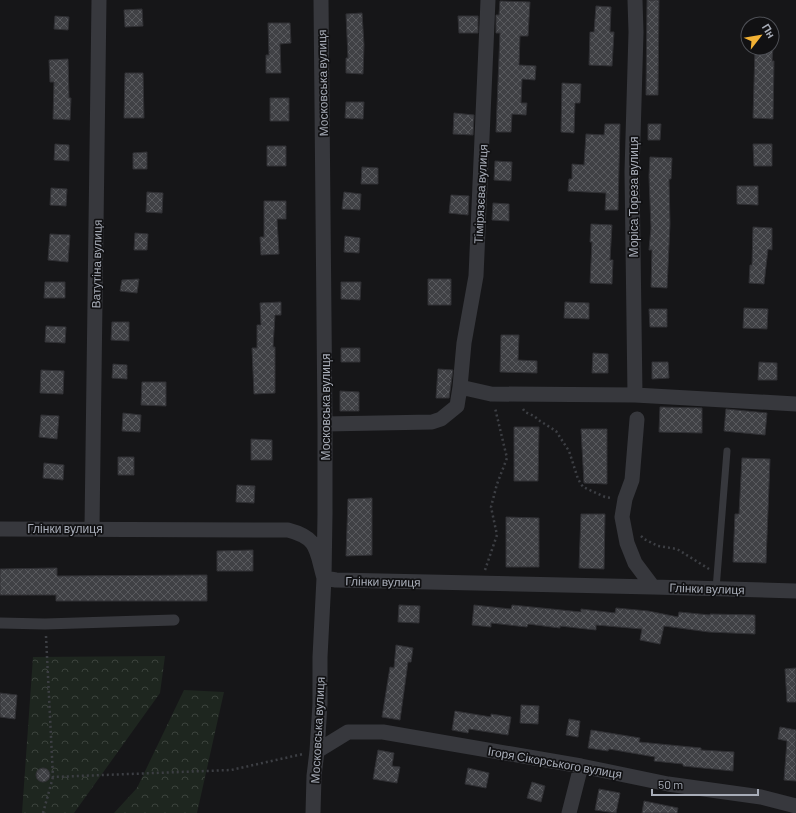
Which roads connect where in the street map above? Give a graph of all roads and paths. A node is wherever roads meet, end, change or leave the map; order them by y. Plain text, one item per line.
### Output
1 (99, 0) edge
2 (321, 0) edge
3 (488, 0) edge
4 (635, 0) edge
5 (460, 387) junction
6 (491, 394) junction
7 (512, 394) junction
8 (635, 394) junction
9 (796, 404) edge
10 (637, 419) dead end
11 (325, 424) junction
12 (727, 451) dead end
13 (624, 499) junction
14 (622, 517) junction
15 (0, 528) edge
16 (92, 528) junction
17 (717, 574) junction
18 (324, 578) junction
19 (480, 583) junction
20 (653, 587) junction
21 (716, 589) junction
22 (796, 592) edge
23 (174, 620) dead end
24 (0, 624) edge
25 (45, 624) junction
26 (317, 751) junction
27 (581, 766) junction
28 (53, 777) junction
29 (796, 806) edge
30 (43, 813) edge
31 (313, 813) edge
32 (569, 813) edge

1 - 16 street, Ватутіна вулиця
2 - 11 street, Московська вулиця
3 - 5 street, Тімірязєва вулиця
4 - 8 street, Моріса Тореза вулиця
5 - 6 street
5 - 11 street, Тімірязєва вулиця
6 - 7 street
6 - 19 path
7 - 8 street
7 - 13 path
8 - 9 street
10 - 13 street
11 - 18 street, Московська вулиця
12 - 17 lane
13 - 14 street
14 - 17 path
14 - 20 street
15 - 16 street, Глінки вулиця
16 - 18 street, Глінки вулиця
17 - 21 lane
18 - 19 street, Глінки вулиця
18 - 26 street, Московська вулиця
19 - 20 street, Глінки вулиця
20 - 21 street, Глінки вулиця
21 - 22 street, Глінки вулиця
23 - 25 street
24 - 25 street
25 - 28 path
26 - 27 street, Ігоря Сікорського вулиця
26 - 28 path
26 - 31 street, Московська вулиця
27 - 29 street, Ігоря Сікорського вулиця
27 - 32 street
28 - 30 path

